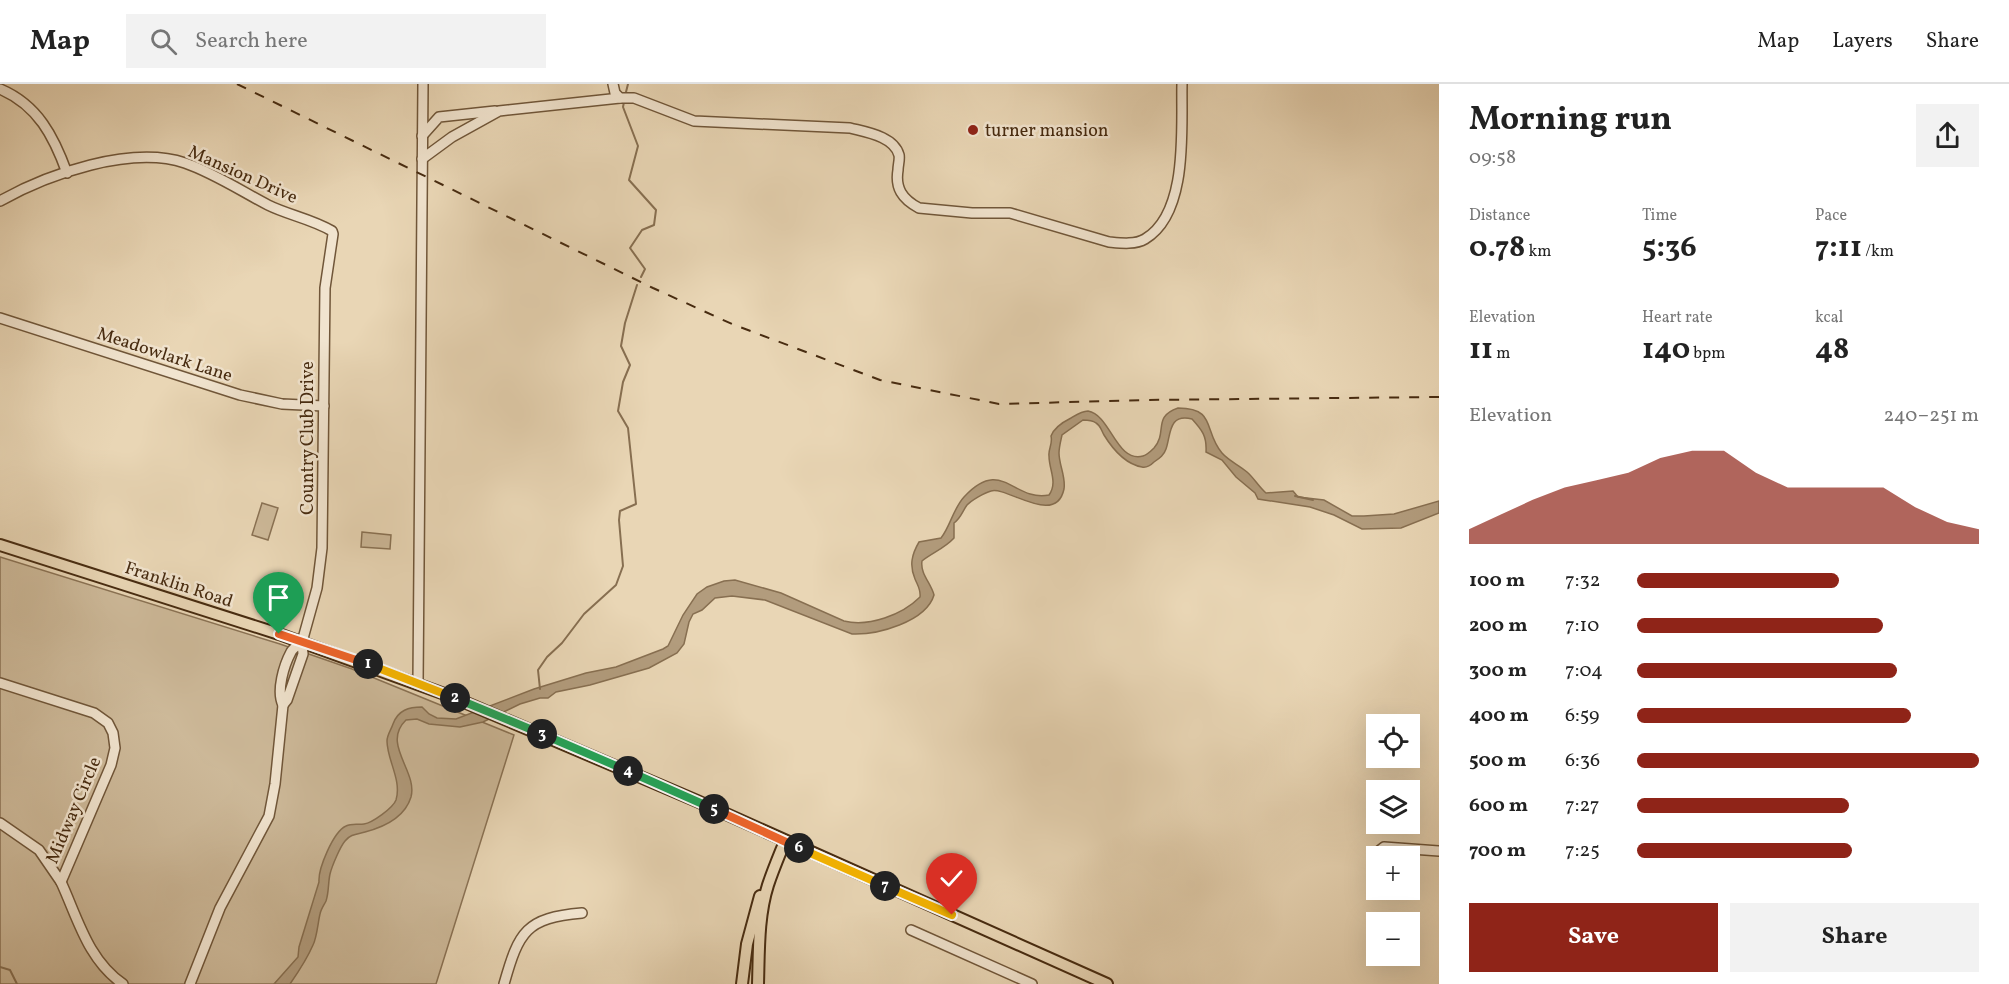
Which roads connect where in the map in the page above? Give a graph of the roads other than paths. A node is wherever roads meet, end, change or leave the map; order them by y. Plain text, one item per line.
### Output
1 (423, 84) edge
2 (613, 84) edge
3 (1182, 84) edge
4 (0, 89) edge
5 (620, 98) junction
6 (499, 111) junction
7 (422, 136) junction
8 (422, 159) junction
9 (67, 173) junction
10 (0, 201) edge
11 (333, 232) joint
12 (0, 318) edge
13 (324, 406) junction
14 (0, 545) edge
15 (302, 642) junction
16 (0, 683) edge
17 (418, 683) junction
18 (0, 823) edge
19 (785, 841) junction
20 (1420, 850) edge
21 (1439, 851) edge
22 (61, 882) junction
23 (767, 886) junction
24 (582, 913) dead end
25 (911, 930) dead end
26 (123, 984) edge
27 (190, 984) edge
28 (504, 984) edge
29 (742, 984) edge
30 (758, 984) edge
31 (1032, 984) edge
32 (1107, 984) edge

1 - 7 street
2 - 5 street
3 - 5 street
4 - 9 street
5 - 6 street
6 - 7 street
6 - 8 street
7 - 8 street
8 - 17 street
9 - 10 street, Mansion Drive
9 - 11 street, Mansion Drive
11 - 13 street, Country Club Drive
12 - 13 street, Meadowlark Lane
13 - 15 street, Country Club Drive
14 - 15 main road, Franklin Road
15 - 17 main road, Franklin Road
15 - 27 street, Country Club Drive
16 - 22 street, Midway Circle
17 - 19 main road, Franklin Road
18 - 22 street, Midway Circle
19 - 23 main road
19 - 32 main road, Franklin Road
20 - 21 street
22 - 26 street, Midway Circle
23 - 29 main road
23 - 30 main road
24 - 28 street
25 - 31 street

